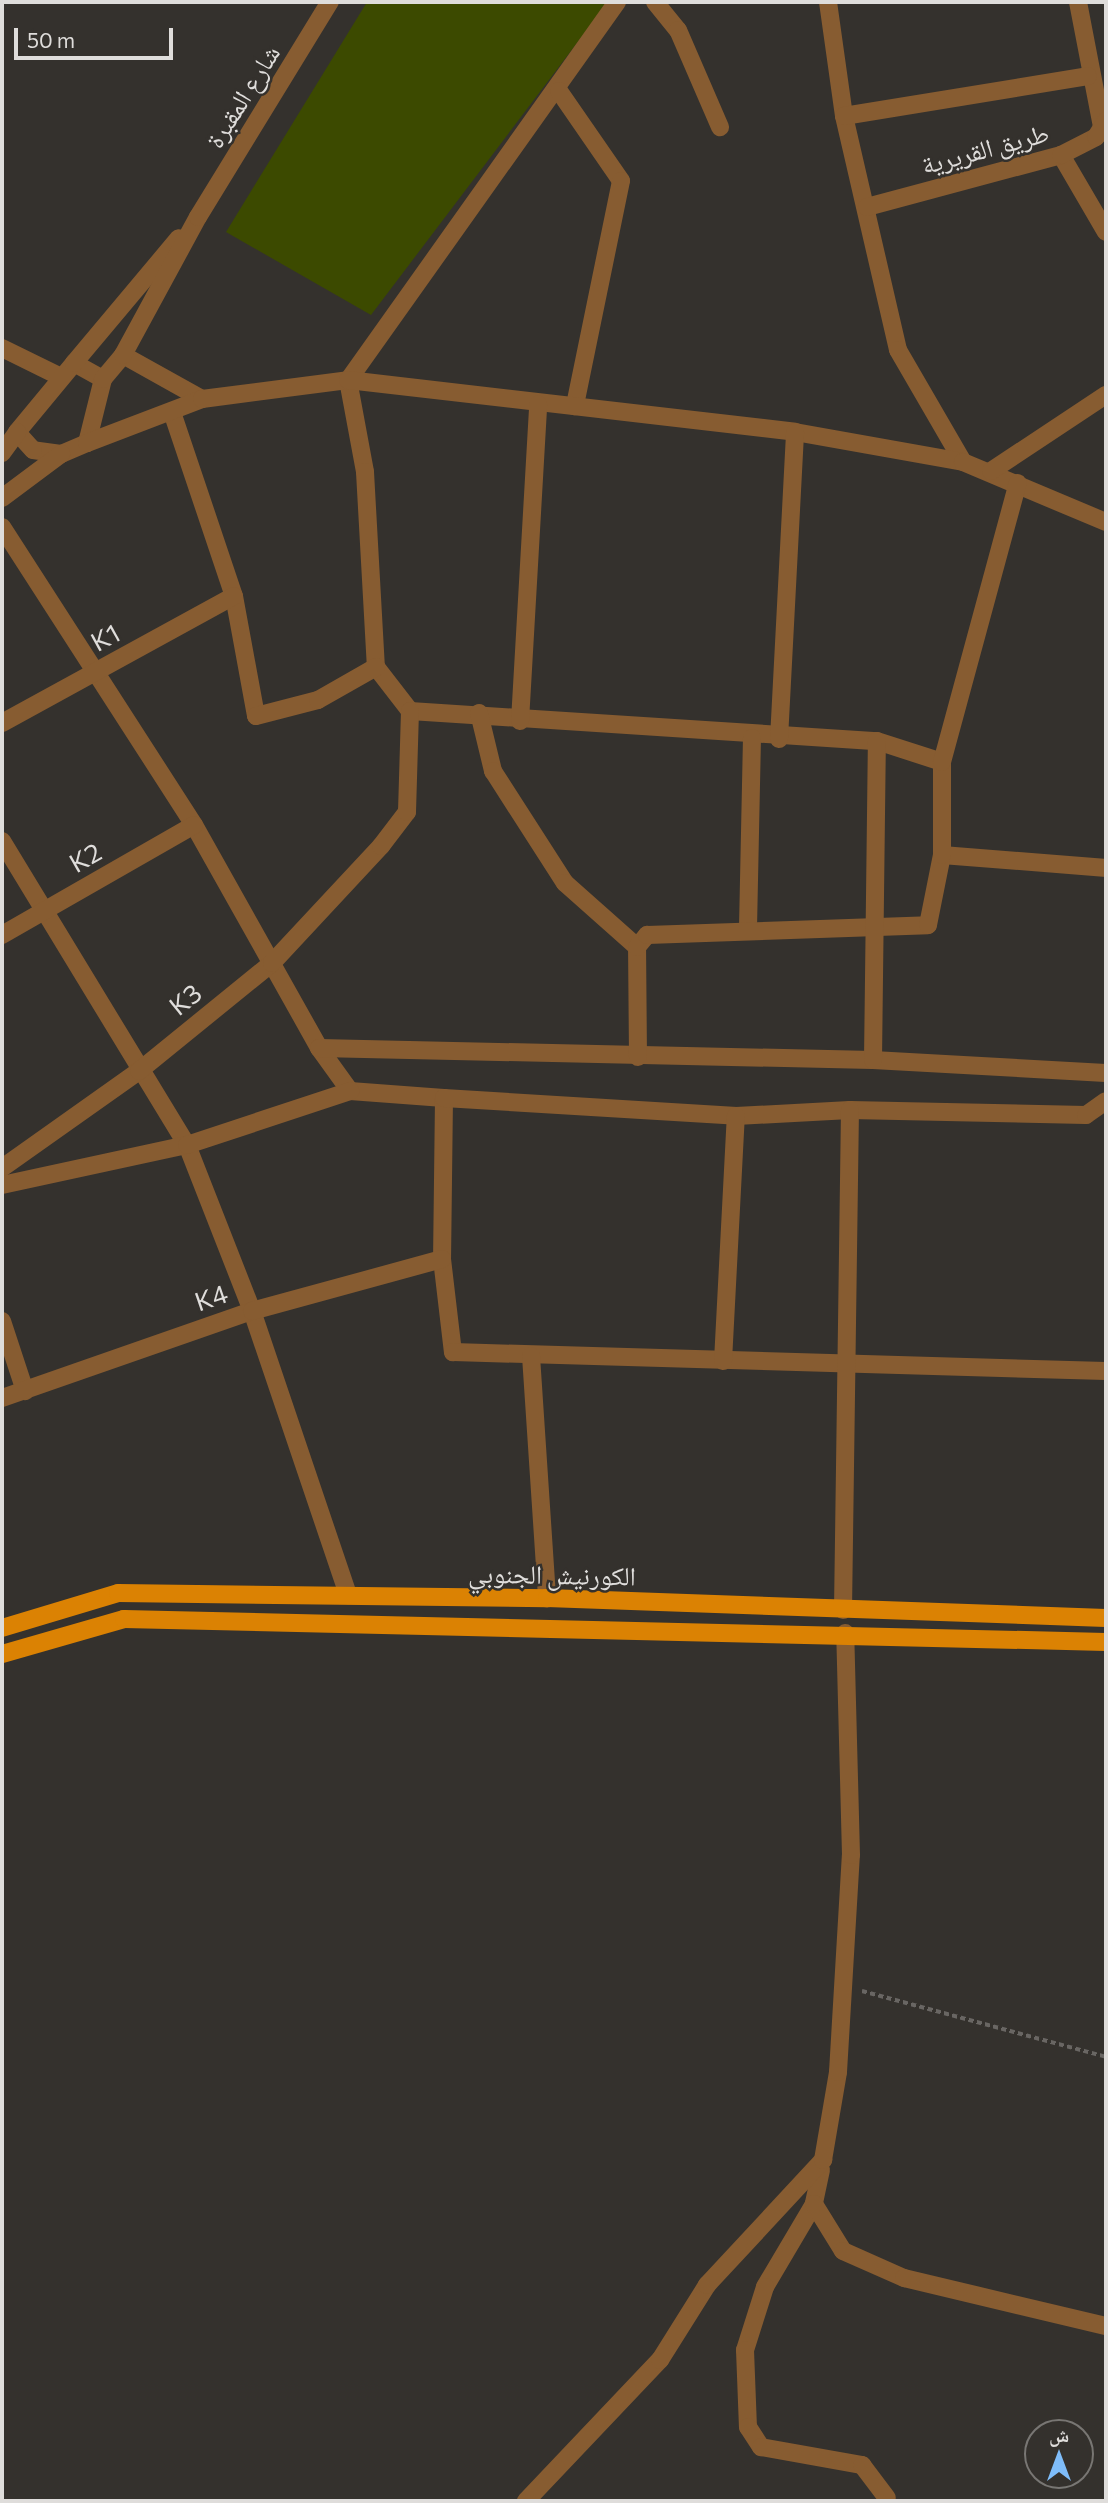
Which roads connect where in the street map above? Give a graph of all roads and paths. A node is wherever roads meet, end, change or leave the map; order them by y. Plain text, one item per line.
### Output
1 (330, 2) edge
2 (617, 2) edge
3 (654, 2) edge
4 (828, 2) edge
5 (1078, 2) edge
6 (1088, 76) junction
7 (559, 91) junction
8 (844, 116) junction
9 (720, 127) dead end
10 (1103, 129) edge
11 (1062, 155) junction
12 (867, 207) junction
13 (198, 217) junction
14 (1106, 232) edge
15 (2, 348) edge
16 (123, 355) junction
17 (74, 363) junction
18 (61, 377) junction
19 (103, 379) junction
20 (348, 380) junction
21 (1106, 395) edge
22 (202, 399) junction
23 (538, 405) junction
24 (575, 406) junction
25 (173, 415) junction
26 (17, 432) junction
27 (795, 432) junction
28 (87, 443) junction
29 (2, 453) edge
30 (61, 454) junction
31 (963, 463) junction
32 (991, 471) junction
33 (1018, 483) junction
34 (2, 498) edge
35 (1106, 522) edge
36 (2, 527) edge
37 (234, 596) junction
38 (376, 667) junction
39 (94, 673) junction
40 (410, 711) junction
41 (479, 713) junction
42 (520, 721) junction
43 (2, 723) edge
44 (752, 738) junction
45 (779, 739) junction
46 (877, 741) junction
47 (942, 762) junction
48 (194, 825) junction
49 (2, 841) edge
50 (942, 855) junction
51 (1106, 868) edge
52 (45, 909) junction
53 (871, 925) junction
54 (748, 928) junction
55 (2, 935) edge
56 (637, 947) junction
57 (272, 962) junction
58 (319, 1048) junction
59 (638, 1058) junction
60 (873, 1060) junction
61 (139, 1071) junction
62 (1106, 1073) edge
63 (350, 1091) junction
64 (444, 1098) junction
65 (1106, 1101) edge
66 (850, 1110) junction
67 (736, 1116) junction
68 (187, 1145) junction
69 (2, 1168) edge
70 (2, 1185) edge
71 (442, 1259) junction
72 (252, 1311) junction
73 (2, 1321) edge
74 (531, 1356) junction
75 (723, 1361) junction
76 (844, 1365) junction
77 (1106, 1371) edge
78 (25, 1391) junction
79 (2, 1398) edge
80 (348, 1595) junction
81 (547, 1598) junction
82 (843, 1610) junction
83 (1106, 1618) edge
84 (2, 1628) edge
85 (845, 1633) junction
86 (1106, 1642) edge
87 (2, 1654) edge
88 (843, 1986) junction
89 (1106, 2057) edge
90 (823, 2160) junction
91 (814, 2204) junction
92 (1106, 2326) edge
93 (887, 2498) dead end
94 (526, 2501) edge

1 - 13 street, شارع المقبرة
2 - 7 street
3 - 9 street
4 - 8 street
5 - 6 street
6 - 8 street
6 - 10 street
7 - 20 street
7 - 24 street
8 - 12 street
10 - 11 street, طريق القريرية
11 - 12 street, طريق القريرية
11 - 14 street
12 - 31 street
13 - 16 street
13 - 17 street
15 - 18 street
16 - 19 street
16 - 22 street
17 - 18 street
17 - 19 street
18 - 26 street
19 - 28 street
20 - 22 street
20 - 23 street
20 - 38 street
21 - 32 street
22 - 25 street
23 - 24 street
23 - 42 street
24 - 27 street
25 - 28 street
25 - 37 street
26 - 29 street
26 - 30 street
27 - 31 street
27 - 45 street
28 - 30 street
30 - 34 street
31 - 32 street
32 - 33 street
33 - 35 street
33 - 47 street
36 - 39 street
37 - 38 street
37 - 39 street, K1
38 - 40 street
39 - 43 street, K1
39 - 48 street
40 - 41 street
40 - 57 street, K3
41 - 42 street
41 - 56 street
42 - 44 street
44 - 45 street
44 - 54 street
45 - 46 street
46 - 47 street
46 - 53 street
47 - 50 street
48 - 52 street, K2
48 - 57 street
49 - 52 street
50 - 51 street
50 - 53 street
52 - 55 street, K2
52 - 61 street
53 - 54 street
53 - 60 street
54 - 56 street
56 - 59 street
57 - 58 street
57 - 61 street, K3
58 - 59 street
58 - 63 street
59 - 60 street
60 - 62 street
61 - 68 street
61 - 69 street, K3
63 - 64 street
63 - 68 street
64 - 67 street
64 - 71 street
65 - 66 street
66 - 67 street
66 - 76 street
67 - 75 street
68 - 70 street
68 - 72 street
71 - 72 street, K4
71 - 74 street
72 - 78 street, K4
72 - 80 street
73 - 78 street
74 - 75 street
74 - 81 street
75 - 76 street
76 - 77 street
76 - 82 street
78 - 79 street, K4
80 - 81 main road, الكورنيش الجنوبي
80 - 84 main road, الكورنيش الجنوبي
81 - 82 main road, الكورنيش الجنوبي
82 - 83 main road, الكورنيش الجنوبي
85 - 86 main road, الكورنيش الجنوبي
85 - 87 main road, الكورنيش الجنوبي
85 - 88 street
88 - 89 path
88 - 90 street
90 - 91 street
90 - 94 street
91 - 92 street
91 - 93 street

